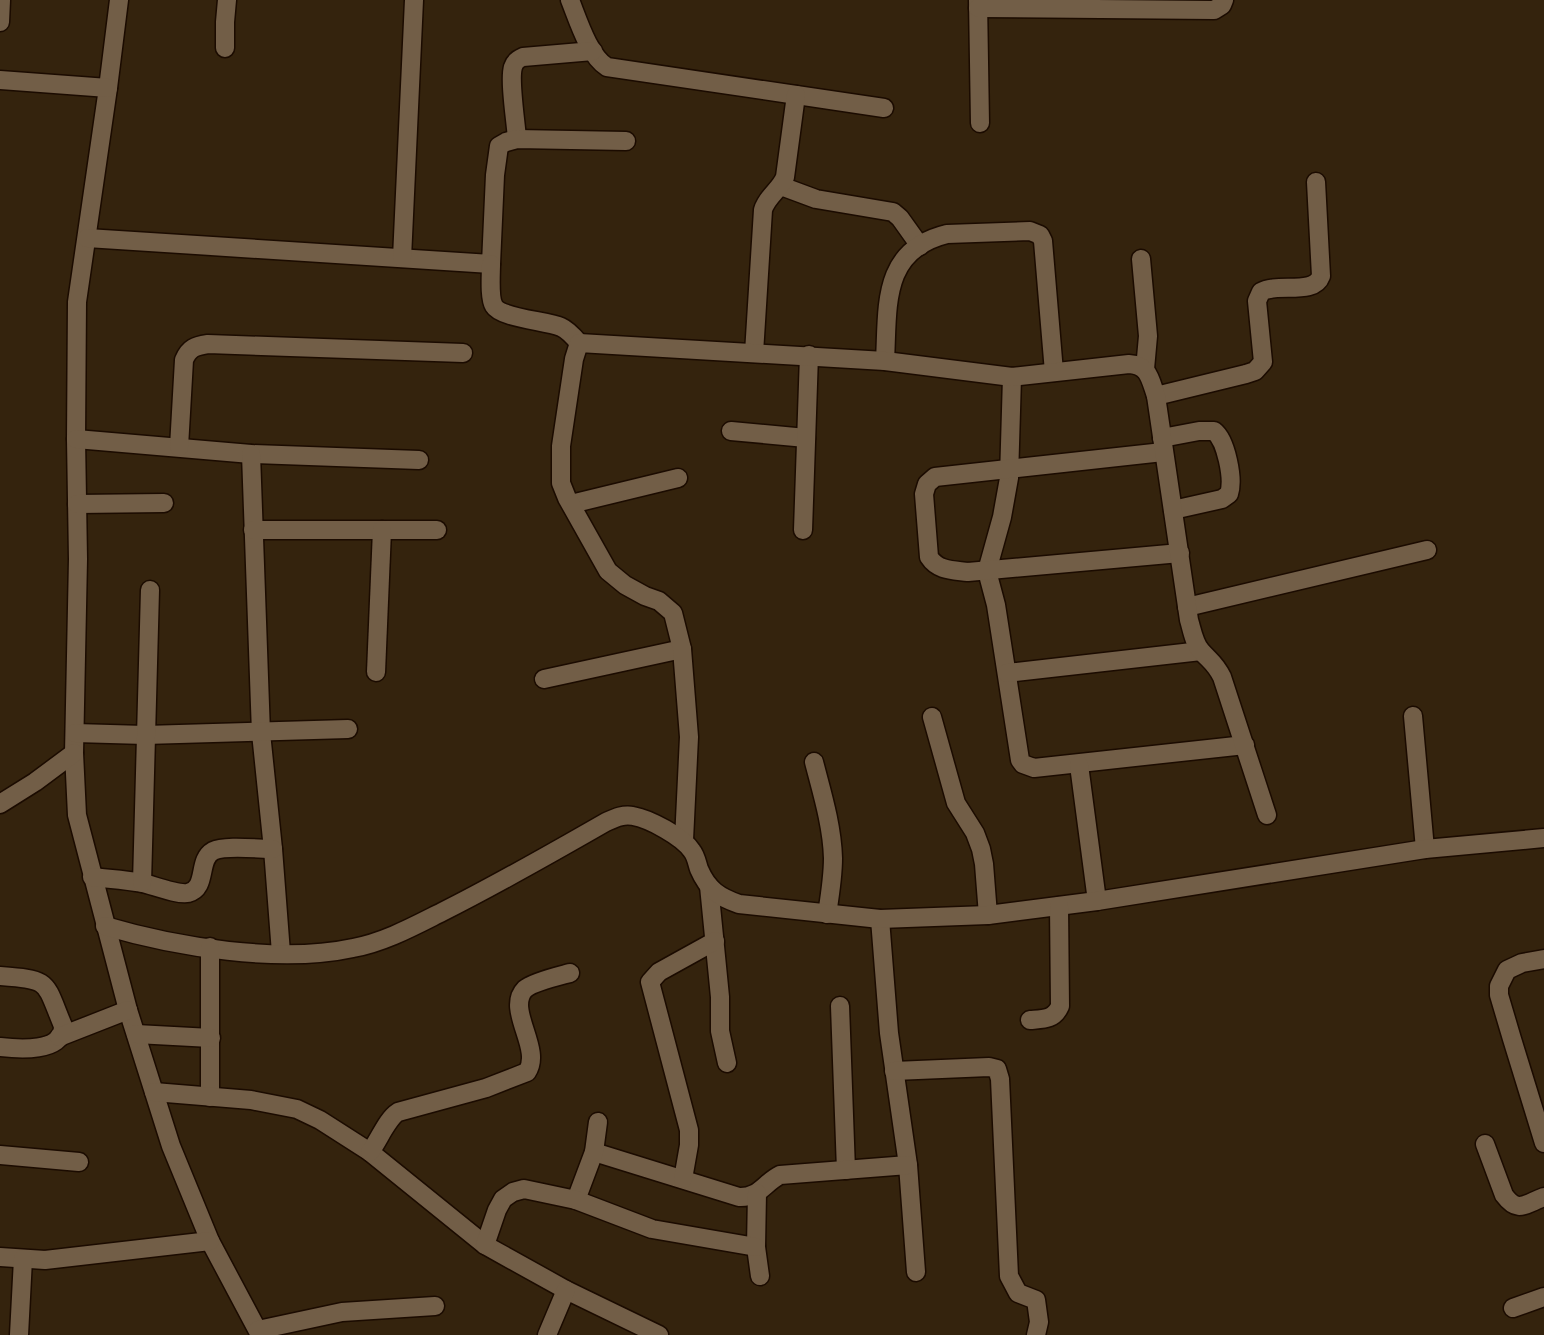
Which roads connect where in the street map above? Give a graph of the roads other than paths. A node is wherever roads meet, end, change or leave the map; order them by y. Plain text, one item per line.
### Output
1 (1, 0) edge
2 (119, 0) edge
3 (227, 0) edge
4 (414, 0) edge
5 (570, 0) edge
6 (1224, 0) edge
7 (978, 4) edge
8 (0, 22) edge
9 (225, 48) dead end
10 (593, 51) junction
11 (0, 80) edge
12 (108, 88) junction
13 (796, 95) junction
14 (884, 108) dead end
15 (980, 123) dead end
16 (517, 139) junction
17 (626, 141) dead end
18 (1316, 182) dead end
19 (781, 186) junction
20 (87, 238) junction
21 (920, 246) junction
22 (402, 258) junction
23 (1141, 259) dead end
24 (491, 264) junction
25 (579, 342) junction
26 (463, 353) dead end
27 (754, 353) junction
28 (809, 355) junction
29 (885, 361) junction
30 (1145, 369) junction
31 (1054, 372) junction
32 (1012, 377) junction
33 (1156, 396) junction
34 (731, 431) dead end
35 (806, 438) junction
36 (76, 439) junction
37 (1163, 445) junction
38 (179, 447) junction
39 (251, 454) junction
40 (419, 460) dead end
41 (1009, 468) junction
42 (678, 478) dead end
43 (164, 503) dead end
44 (76, 504) junction
45 (571, 504) junction
46 (1173, 510) junction
47 (253, 530) junction
48 (382, 530) junction
49 (437, 530) dead end
50 (803, 530) dead end
51 (1427, 550) dead end
52 (1180, 553) junction
53 (987, 571) junction
54 (150, 590) dead end
55 (1187, 607) junction
56 (682, 649) junction
57 (1201, 651) junction
58 (376, 672) dead end
59 (1007, 674) junction
60 (544, 679) dead end
61 (932, 717) dead end
62 (1413, 717) dead end
63 (348, 729) dead end
64 (75, 733) junction
65 (261, 733) junction
66 (145, 735) junction
67 (1245, 745) junction
68 (74, 753) junction
69 (814, 762) dead end
70 (1079, 765) junction
71 (0, 804) edge
72 (1268, 815) dead end
73 (1544, 838) edge
74 (684, 840) junction
75 (273, 849) junction
76 (1425, 849) junction
77 (92, 877) junction
78 (142, 883) junction
79 (710, 886) junction
80 (1097, 901) junction
81 (1059, 906) junction
82 (827, 914) junction
83 (988, 915) junction
84 (880, 919) junction
85 (105, 926) junction
86 (714, 941) junction
87 (210, 947) junction
88 (281, 953) junction
89 (1544, 959) edge
90 (570, 973) dead end
91 (0, 976) edge
92 (840, 1006) dead end
93 (128, 1010) junction
94 (1030, 1020) dead end
95 (136, 1034) junction
96 (60, 1037) junction
97 (211, 1038) junction
98 (0, 1047) edge
99 (727, 1063) dead end
100 (894, 1071) junction
101 (154, 1092) junction
102 (210, 1096) junction
103 (598, 1122) dead end
104 (1544, 1143) edge
105 (1485, 1144) dead end
106 (370, 1152) junction
107 (594, 1152) junction
108 (0, 1155) edge
109 (79, 1162) dead end
110 (908, 1165) junction
111 (846, 1170) junction
112 (683, 1179) junction
113 (757, 1194) junction
114 (1544, 1197) edge
115 (576, 1200) junction
116 (210, 1241) junction
117 (485, 1245) junction
118 (756, 1247) junction
119 (0, 1257) edge
120 (23, 1258) junction
121 (916, 1272) dead end
122 (760, 1276) dead end
123 (566, 1290) junction
124 (1544, 1297) edge
125 (435, 1306) dead end
126 (1513, 1308) dead end
127 (259, 1333) edge
128 (19, 1335) edge
129 (547, 1335) edge
130 (659, 1335) edge
131 (1036, 1335) edge

1 - 8 street
2 - 12 street
3 - 9 street
4 - 22 street
5 - 10 street
6 - 7 street
7 - 15 street
10 - 13 street
10 - 16 street
11 - 12 street
12 - 20 street
13 - 14 street
13 - 19 street
16 - 17 street
16 - 24 street
18 - 33 street
19 - 21 street
19 - 27 street
20 - 22 street
20 - 36 street
21 - 29 street
21 - 31 street
22 - 24 street
23 - 30 street
24 - 25 street
25 - 27 street
25 - 45 street
26 - 38 street
27 - 28 street
28 - 29 street
28 - 35 street
29 - 32 street
30 - 31 street
30 - 33 street
31 - 32 street
32 - 41 street
33 - 37 street
34 - 35 street
35 - 50 street
36 - 38 street
36 - 44 street
37 - 41 street
37 - 46 street
37 - 46 street
38 - 39 street
39 - 40 street
39 - 47 street
41 - 53 street
41 - 53 street
42 - 45 street
43 - 44 street
44 - 64 street
45 - 56 street
46 - 52 street
47 - 48 street
47 - 65 street
48 - 49 street
48 - 58 street
51 - 55 street
52 - 53 street
52 - 55 street
53 - 59 street
54 - 66 street
55 - 57 street
56 - 60 street
56 - 74 street
57 - 59 street
57 - 67 street
59 - 70 street
61 - 83 street
62 - 76 street
63 - 65 street
64 - 66 street
64 - 68 street
65 - 66 street
65 - 75 street
66 - 78 street
67 - 70 street
67 - 72 street
68 - 71 street
68 - 77 street
69 - 82 street
70 - 80 street
73 - 76 street
74 - 79 street
74 - 88 street
75 - 78 street
75 - 88 street
76 - 80 street
77 - 78 street
77 - 85 street
79 - 82 street
79 - 86 street
80 - 81 street
81 - 83 street
81 - 94 street
82 - 84 street
83 - 84 street
84 - 100 street
85 - 87 street
85 - 93 street
86 - 99 street
86 - 112 street
87 - 88 street
87 - 97 street
89 - 104 street
90 - 106 street
91 - 96 street
92 - 111 street
93 - 95 street
93 - 96 street
95 - 97 street
95 - 101 street
96 - 98 street
97 - 102 street
100 - 110 street
100 - 131 street
101 - 102 street
101 - 116 street
102 - 106 street
103 - 107 street
105 - 114 street
106 - 117 street
107 - 112 street
107 - 115 street
108 - 109 street
110 - 111 street
110 - 121 street
111 - 113 street
112 - 113 street
113 - 118 street
115 - 117 street
115 - 118 street
116 - 120 street
116 - 127 street
117 - 123 street
118 - 122 street
119 - 120 street
120 - 128 street
123 - 129 street
123 - 130 street
124 - 126 street
125 - 127 street

